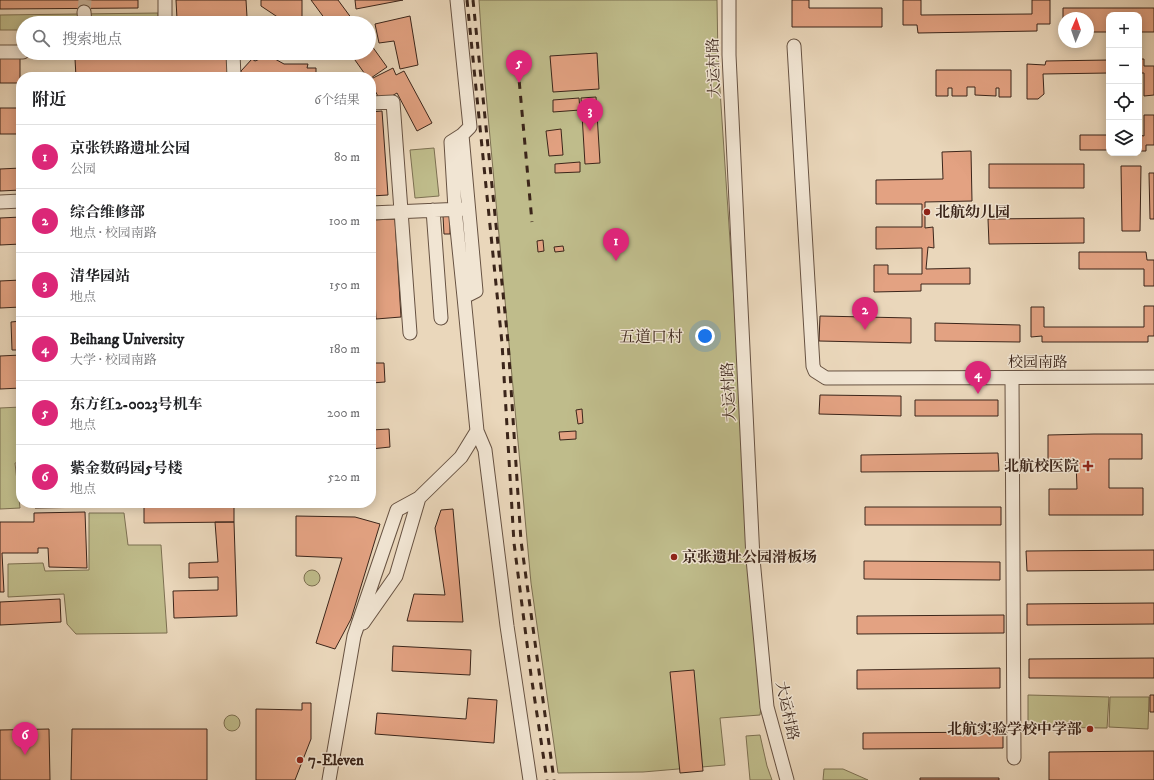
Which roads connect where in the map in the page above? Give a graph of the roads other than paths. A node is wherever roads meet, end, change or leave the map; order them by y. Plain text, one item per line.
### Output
1 (165, 0) edge
2 (457, 0) edge
3 (730, 0) edge
4 (165, 16) edge
5 (794, 46) dead end
6 (0, 52) edge
7 (16, 52) edge
8 (233, 60) edge
9 (234, 72) edge
10 (376, 104) edge
11 (462, 135) junction
12 (16, 201) edge
13 (0, 202) edge
14 (468, 208) junction
15 (455, 209) junction
16 (433, 210) junction
17 (401, 211) junction
18 (376, 214) edge
19 (464, 297) junction
20 (441, 318) dead end
21 (410, 333) dead end
22 (1154, 377) edge
23 (1012, 378) junction
24 (477, 431) junction
25 (419, 498) junction
26 (354, 636) junction
27 (1014, 758) dead end
28 (330, 780) edge
29 (530, 780) edge
30 (787, 780) edge

1 - 4 street
2 - 11 street
3 - 30 street, 大运村路
5 - 23 street, 校园南路
6 - 7 street
8 - 9 street
10 - 17 street
11 - 14 street
11 - 15 street
12 - 13 street
14 - 15 street
14 - 19 street
15 - 16 street
15 - 19 street
16 - 17 street
16 - 20 street
17 - 18 street
17 - 21 street
19 - 24 street
22 - 23 street, 校园南路
23 - 27 street
24 - 25 street
24 - 29 street
25 - 26 street
25 - 26 street
26 - 28 street

